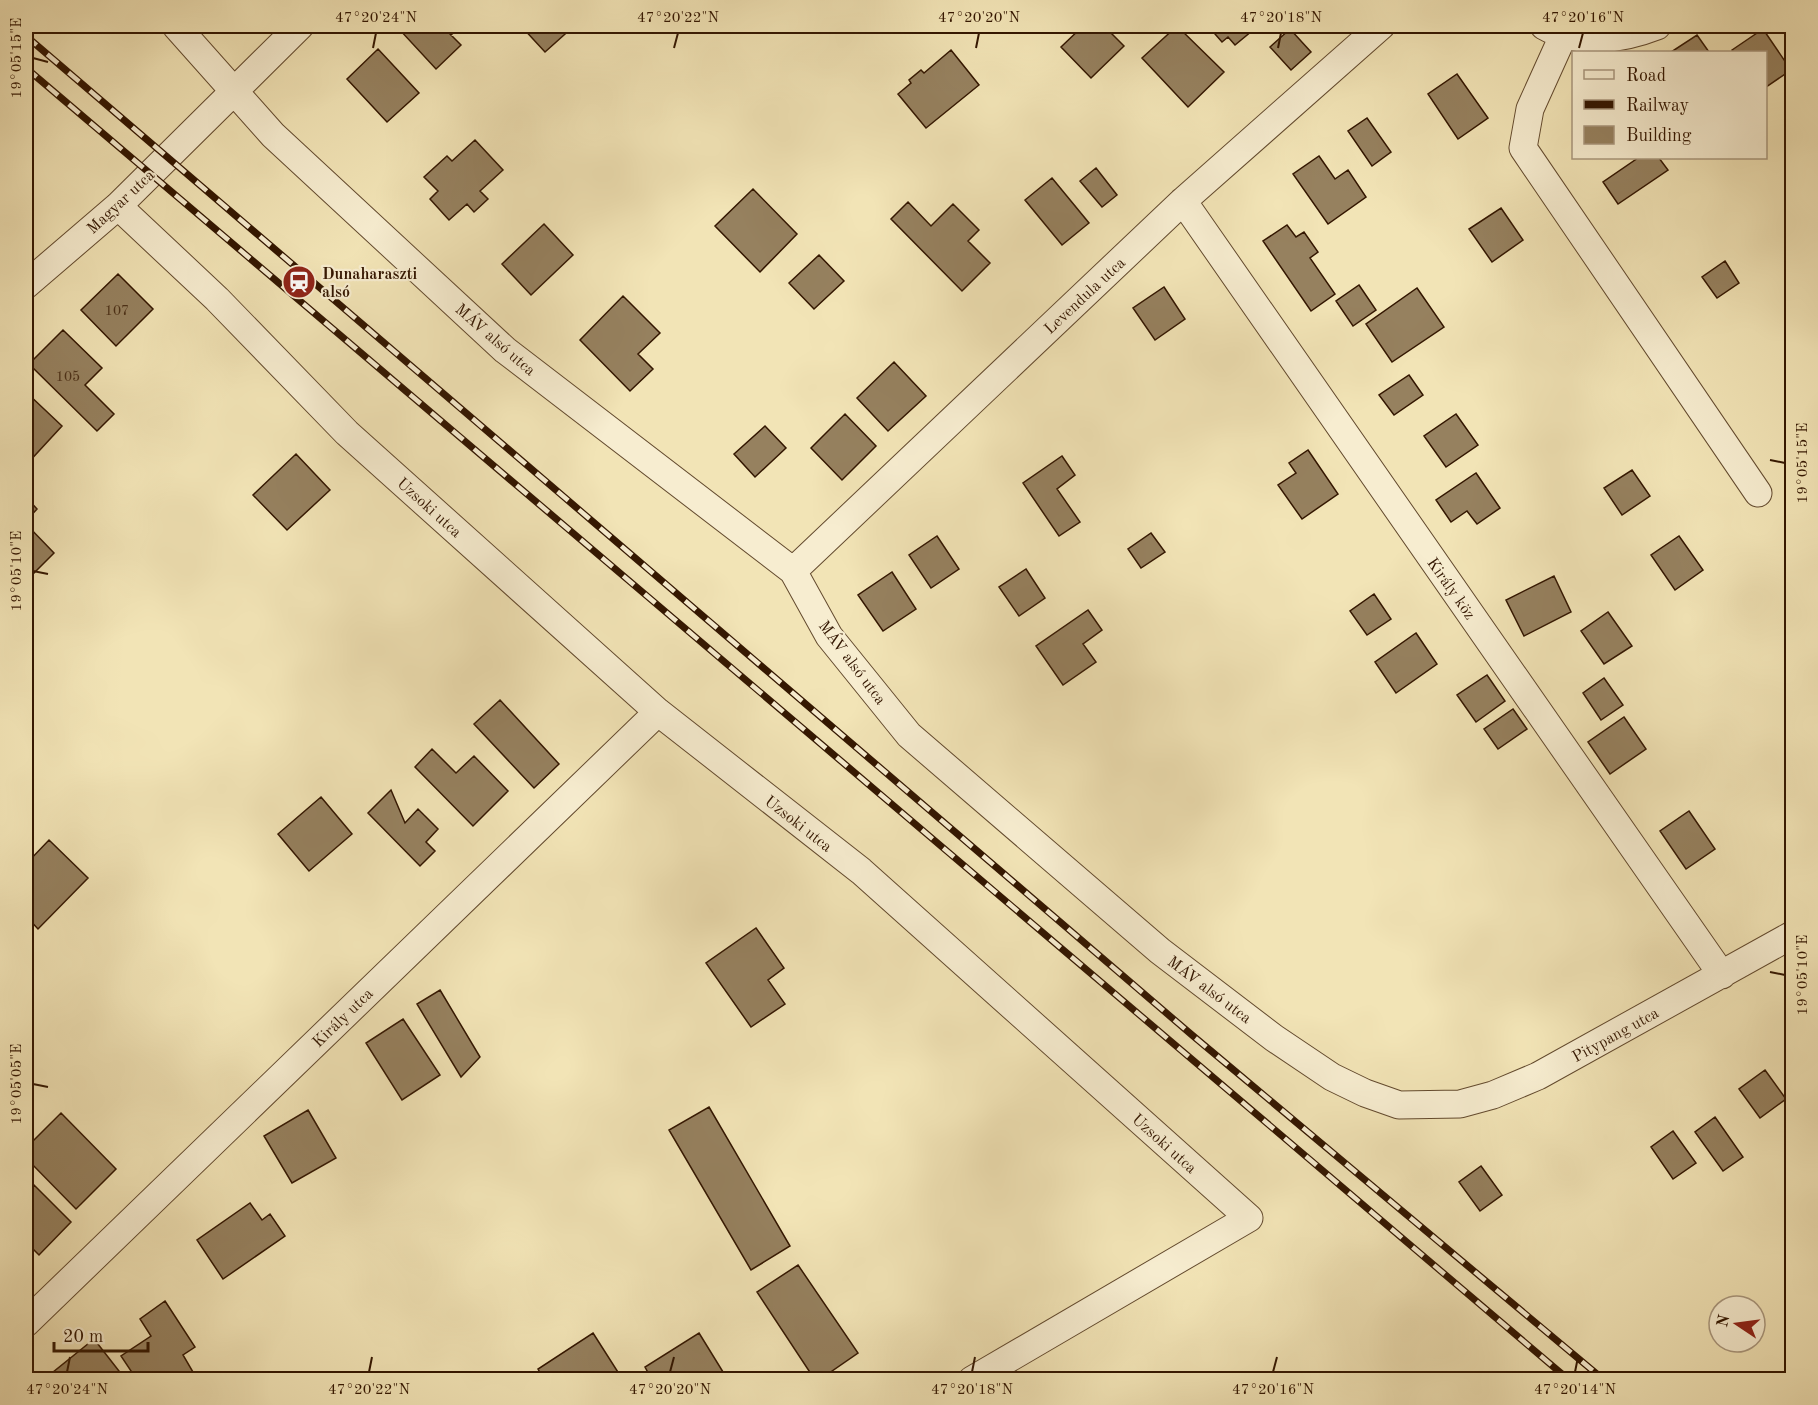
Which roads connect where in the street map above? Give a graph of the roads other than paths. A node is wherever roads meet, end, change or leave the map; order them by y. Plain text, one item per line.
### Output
1 (176, 26) edge
2 (300, 26) edge
3 (1381, 26) edge
4 (1657, 26) edge
5 (1553, 31) edge
6 (236, 91) junction
7 (1183, 201) junction
8 (118, 206) junction
9 (26, 285) edge
10 (1758, 493) dead end
11 (793, 571) junction
12 (658, 711) junction
13 (1792, 935) edge
14 (1722, 975) junction
15 (1428, 1106) joint
16 (26, 1323) edge
17 (972, 1380) edge

1 - 6 street, MÁV alsó utca
2 - 6 street, Magyar utca
3 - 7 street, Levendula utca
4 - 5 street
5 - 10 street
6 - 8 street, Magyar utca
6 - 11 street, MÁV alsó utca
7 - 11 street, Levendula utca
7 - 14 street, Király köz
8 - 9 street, Magyar utca
8 - 12 street, Uzsoki utca
11 - 15 street, MÁV alsó utca
12 - 16 street, Király utca
12 - 17 street, Uzsoki utca
13 - 14 street, Pitypang utca
14 - 15 street, Pitypang utca

